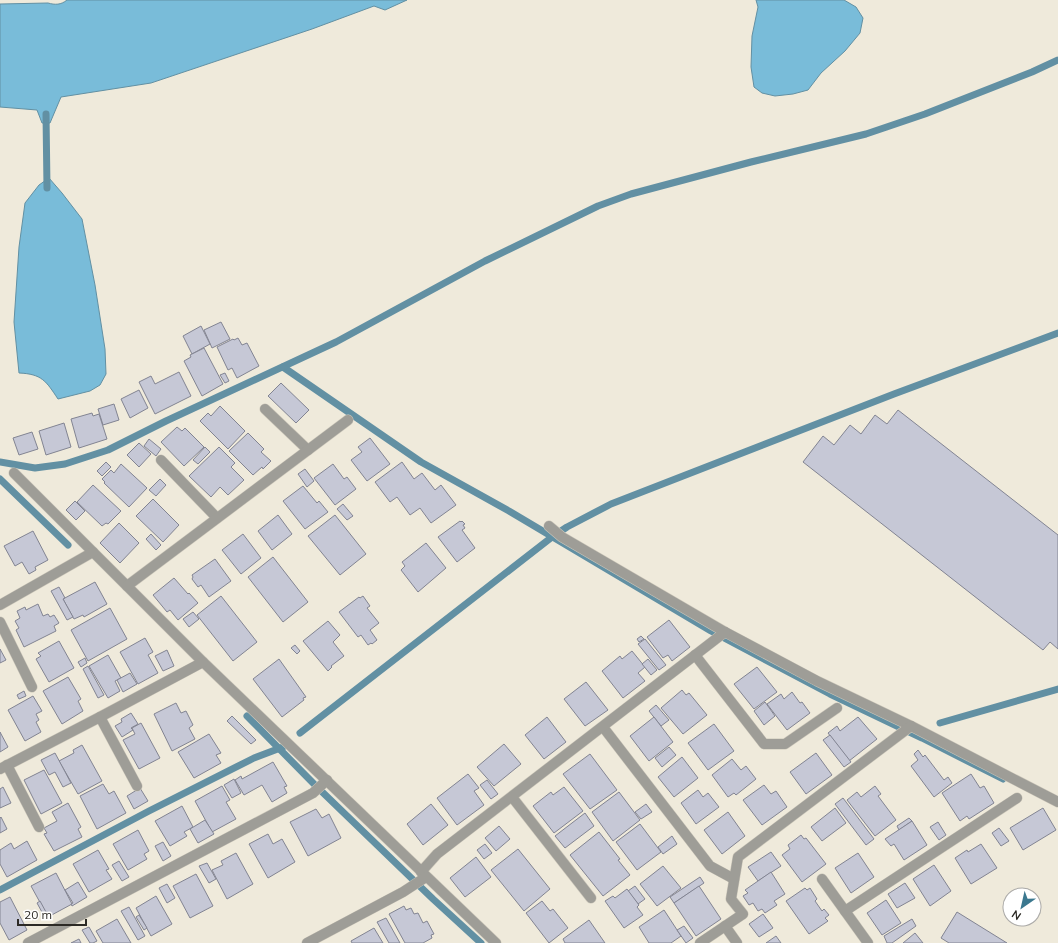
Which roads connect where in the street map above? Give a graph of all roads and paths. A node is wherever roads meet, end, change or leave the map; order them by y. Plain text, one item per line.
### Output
1 (265, 409) dead end
2 (348, 420) dead end
3 (308, 450) junction
4 (161, 460) dead end
5 (14, 473) dead end
6 (217, 518) junction
7 (555, 531) dead end
8 (93, 552) junction
9 (126, 586) junction
10 (0, 605) edge
11 (0, 622) edge
12 (722, 635) junction
13 (695, 656) junction
14 (202, 662) junction
15 (32, 687) dead end
16 (837, 708) dead end
17 (100, 717) junction
18 (603, 727) junction
19 (907, 729) junction
20 (3, 767) edge
21 (137, 786) dead end
22 (321, 786) junction
23 (512, 797) junction
24 (1017, 798) dead end
25 (1058, 802) edge
26 (39, 827) dead end
27 (420, 879) junction
28 (734, 879) junction
29 (822, 879) dead end
30 (591, 898) dead end
31 (845, 911) junction
32 (725, 926) junction
33 (28, 943) edge
34 (307, 943) edge
35 (496, 943) edge
36 (700, 943) edge
37 (737, 943) edge
38 (868, 943) edge

1 - 3 street
2 - 3 street
3 - 6 street
4 - 6 street
5 - 8 street
6 - 9 street
7 - 12 street
8 - 9 street
8 - 10 street
9 - 14 street
11 - 15 street
12 - 13 street
12 - 19 street
13 - 16 street
13 - 18 street
14 - 17 street
14 - 22 street
17 - 20 street
17 - 21 street
18 - 23 street
18 - 28 street
19 - 25 street
19 - 28 street
20 - 26 street
22 - 27 street
22 - 33 street
23 - 27 street
23 - 30 street
24 - 31 street
27 - 34 street
27 - 35 street
28 - 32 street
29 - 31 street
31 - 38 street
32 - 36 street
32 - 37 street

